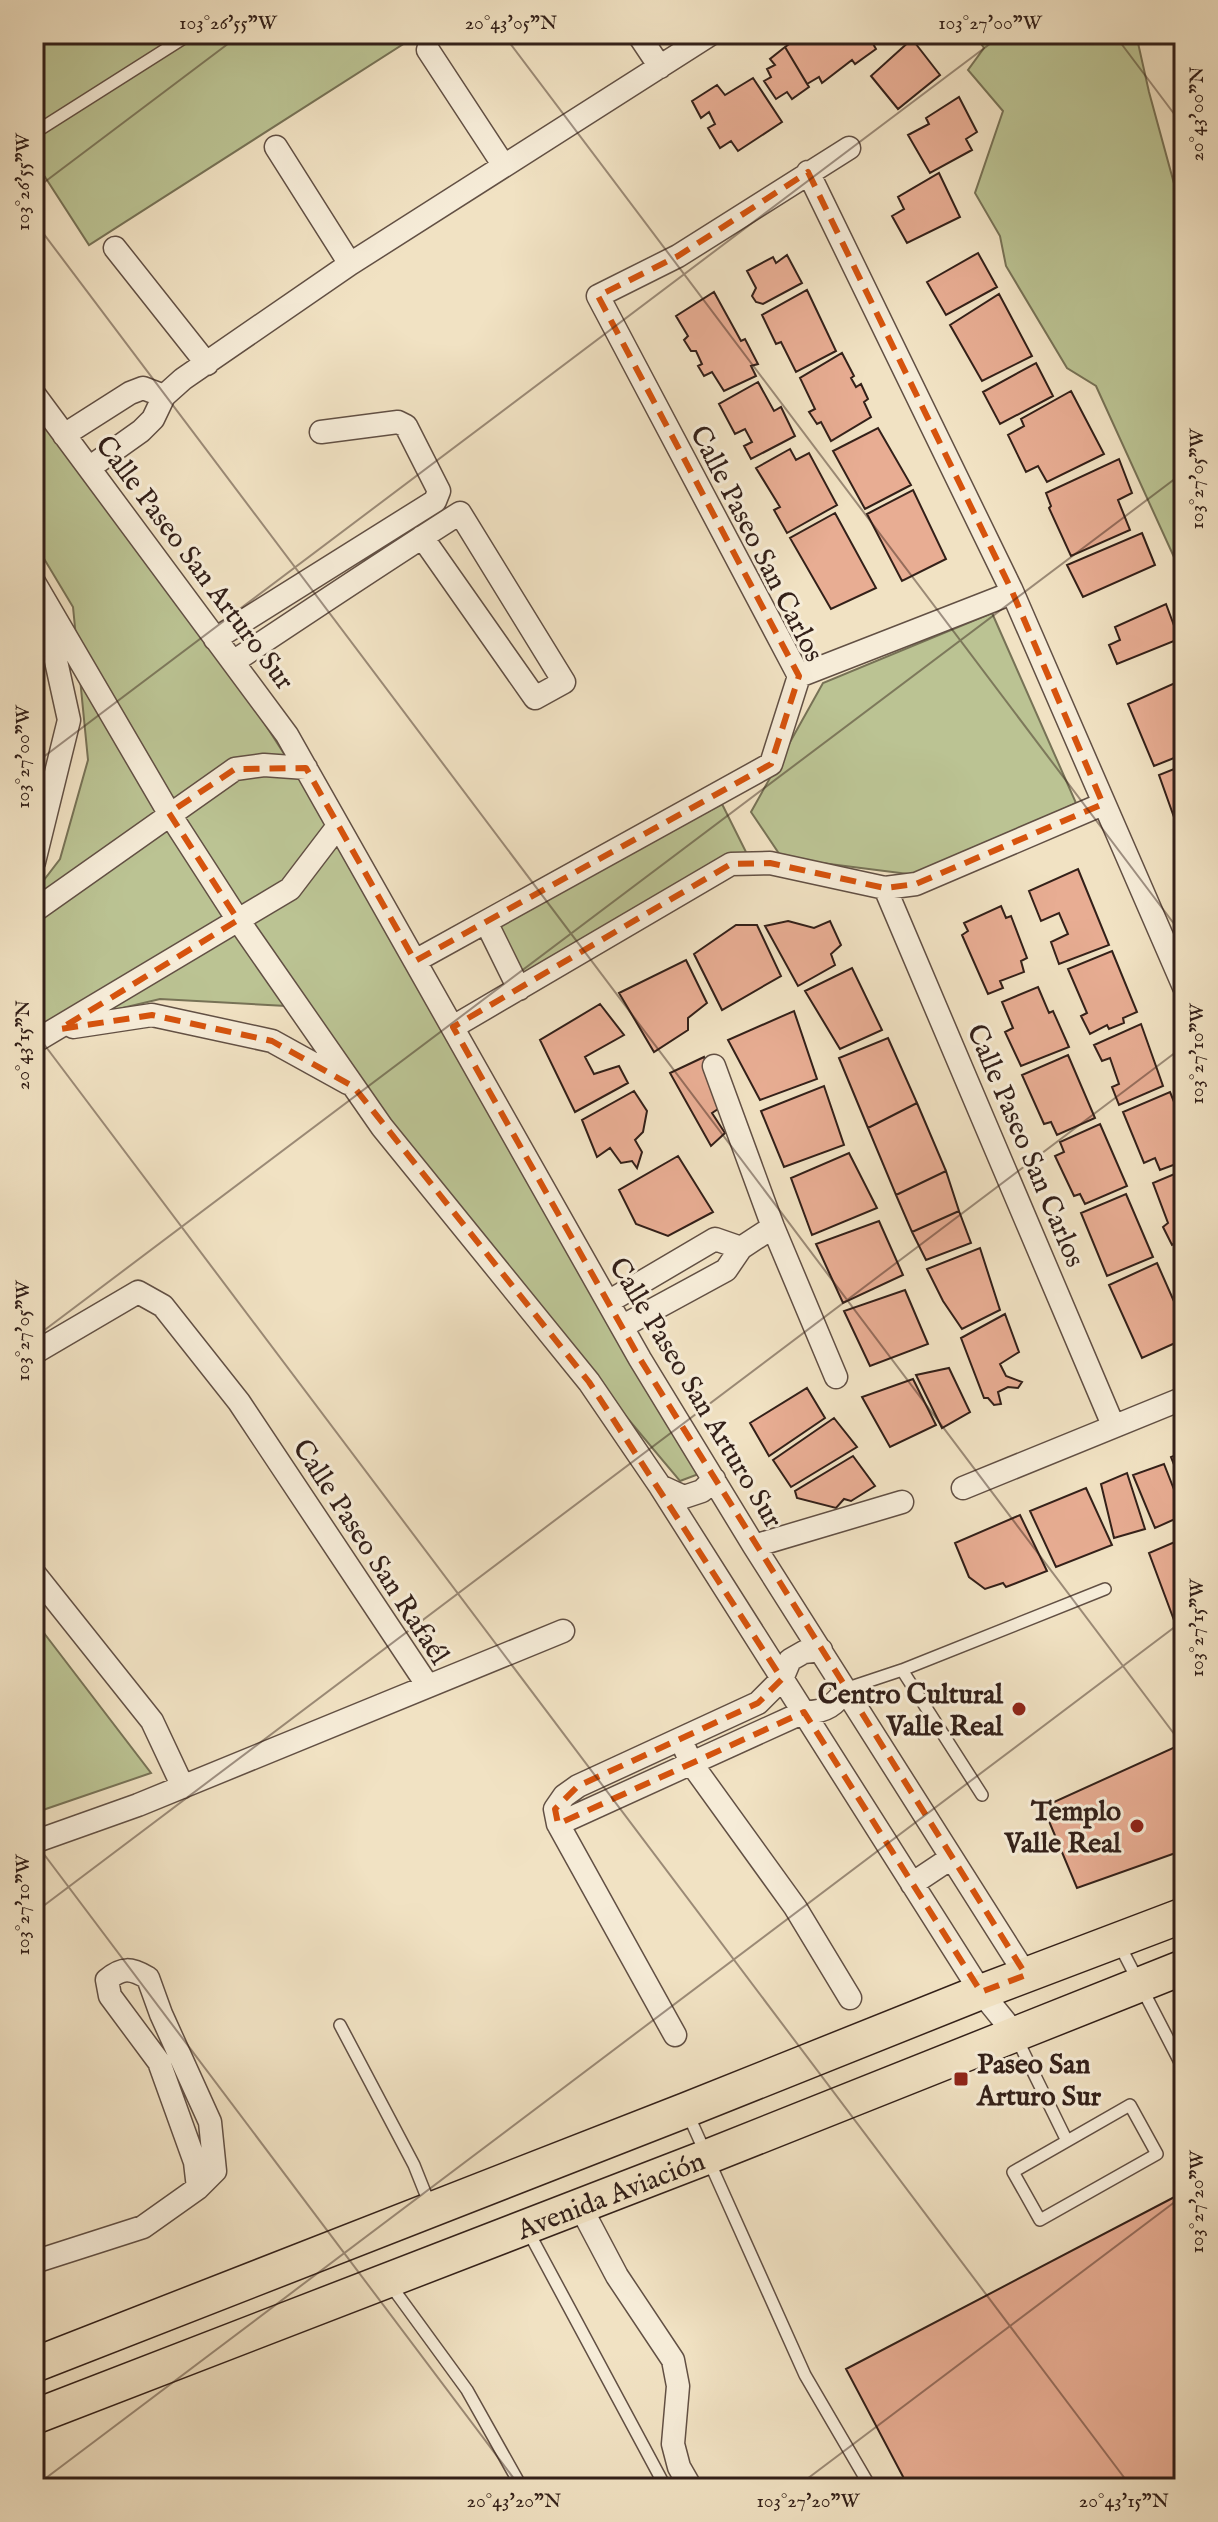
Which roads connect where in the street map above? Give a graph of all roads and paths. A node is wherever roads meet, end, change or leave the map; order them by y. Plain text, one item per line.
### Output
1 (190, 34) edge
2 (638, 34) edge
3 (711, 34) edge
4 (428, 50) dead end
5 (660, 67) junction
6 (34, 133) edge
7 (276, 147) dead end
8 (849, 148) dead end
9 (504, 166) junction
10 (808, 172) junction
11 (115, 248) dead end
12 (350, 264) junction
13 (207, 364) junction
14 (34, 394) edge
15 (164, 396) junction
16 (321, 432) dead end
17 (64, 435) junction
18 (89, 468) junction
19 (422, 537) junction
20 (38, 588) edge
21 (1012, 593) junction
22 (215, 639) junction
23 (233, 662) junction
24 (799, 676) junction
25 (306, 768) junction
26 (1103, 804) junction
27 (169, 813) junction
28 (338, 826) junction
29 (34, 862) edge
30 (885, 888) junction
31 (34, 911) edge
32 (238, 920) junction
33 (486, 922) junction
34 (415, 961) junction
35 (1184, 987) edge
36 (519, 989) junction
37 (453, 1027) junction
38 (60, 1029) junction
39 (34, 1042) edge
40 (714, 1066) dead end
41 (354, 1087) junction
42 (773, 1227) junction
43 (741, 1248) junction
44 (608, 1302) junction
45 (623, 1326) junction
46 (34, 1353) edge
47 (836, 1377) dead end
48 (1184, 1398) edge
49 (1113, 1425) junction
50 (714, 1479) junction
51 (660, 1486) junction
52 (963, 1488) dead end
53 (902, 1502) dead end
54 (754, 1546) junction
55 (34, 1573) edge
56 (1105, 1589) dead end
57 (563, 1631) dead end
58 (821, 1650) junction
59 (902, 1670) junction
60 (782, 1679) junction
61 (428, 1686) junction
62 (845, 1689) junction
63 (804, 1712) junction
64 (680, 1740) junction
65 (691, 1763) junction
66 (183, 1787) junction
67 (982, 1795) dead end
68 (558, 1824) junction
69 (34, 1842) edge
70 (951, 1858) junction
71 (912, 1884) junction
72 (1184, 1915) edge
73 (1117, 1941) junction
74 (1184, 1967) edge
75 (1026, 1975) junction
76 (1140, 1984) junction
77 (981, 1992) junction
78 (850, 1998) dead end
79 (340, 2025) dead end
80 (1015, 2034) junction
81 (675, 2035) dead end
82 (1184, 2070) edge
83 (686, 2110) junction
84 (1067, 2141) junction
85 (707, 2157) junction
86 (198, 2188) junction
87 (580, 2206) junction
88 (431, 2210) junction
89 (526, 2227) junction
90 (34, 2262) edge
91 (387, 2280) junction
92 (34, 2365) edge
93 (34, 2417) edge
94 (522, 2488) edge
95 (666, 2488) edge
96 (691, 2488) edge
97 (871, 2488) edge

1 - 6 lane
2 - 5 street
3 - 5 street
4 - 9 street
5 - 9 street
7 - 12 street
8 - 10 street, Calle Paseo San Carlos
9 - 12 street
10 - 21 street
10 - 24 street, Calle Paseo San Carlos
11 - 13 street
12 - 13 street
13 - 15 street
14 - 17 street, Calle Paseo San Arturo Sur
15 - 17 street
15 - 18 street
16 - 22 street
17 - 18 street, Calle Paseo San Arturo Sur
18 - 22 street, Calle Paseo San Arturo Sur
19 - 19 street
19 - 23 street
20 - 27 street
20 - 29 street
21 - 24 street
21 - 26 street
22 - 23 street, Calle Paseo San Arturo Sur
23 - 25 street, Calle Paseo San Arturo Sur
24 - 33 street, Calle Paseo San Carlos
25 - 27 street
25 - 28 street, Calle Paseo San Arturo Sur
26 - 30 street
26 - 35 street
27 - 31 street
27 - 32 street
28 - 32 street
28 - 34 street, Calle Paseo San Arturo Sur
30 - 36 street
30 - 49 street, Calle Paseo San Carlos
32 - 38 street
32 - 41 street
33 - 34 street, Calle Paseo San Carlos
33 - 36 street
34 - 37 street, Calle Paseo San Arturo Sur
36 - 37 street
37 - 44 street, Calle Paseo San Arturo Sur
38 - 39 street
38 - 41 street
40 - 42 street
41 - 51 street
42 - 43 street
42 - 47 street
43 - 44 street
43 - 45 street
44 - 45 street, Calle Paseo San Arturo Sur
45 - 50 street, Calle Paseo San Arturo Sur
46 - 61 street, Calle Paseo San Rafaél
48 - 49 street
49 - 52 street
50 - 51 street
50 - 54 street, Calle Paseo San Arturo Sur
51 - 60 street
53 - 54 street
54 - 58 street, Calle Paseo San Arturo Sur
55 - 66 street
56 - 59 lane
57 - 61 street
58 - 60 street
58 - 62 street, Calle Paseo San Arturo Sur
59 - 62 lane
59 - 67 lane
60 - 63 street
60 - 64 street
61 - 66 street, Calle Paseo San Rafaél
62 - 63 street
62 - 70 street, Calle Paseo San Arturo Sur
63 - 65 street
63 - 71 street
64 - 65 street
64 - 68 street
65 - 68 street
65 - 78 street
66 - 69 street, Calle Paseo San Rafaél
68 - 81 street
70 - 71 street
70 - 75 street, Calle Paseo San Arturo Sur
71 - 77 street
72 - 73 main road, Avenida Aviación
73 - 75 main road, Avenida Aviación
73 - 76 lane
74 - 76 main road, Avenida Aviación
75 - 77 main road, Avenida Aviación
76 - 80 main road, Avenida Aviación
76 - 82 lane
77 - 80 street
77 - 83 main road, Avenida Aviación
79 - 88 lane
80 - 84 lane
80 - 85 main road, Avenida Aviación
83 - 85 lane
83 - 88 main road, Avenida Aviación
84 - 84 lane
85 - 87 main road, Avenida Aviación
85 - 97 lane
86 - 86 street
86 - 90 street
87 - 89 main road, Avenida Aviación
87 - 96 street
88 - 92 main road, Avenida Aviación
89 - 91 main road, Avenida Aviación
89 - 95 lane
91 - 93 main road, Avenida Aviación
91 - 94 lane

